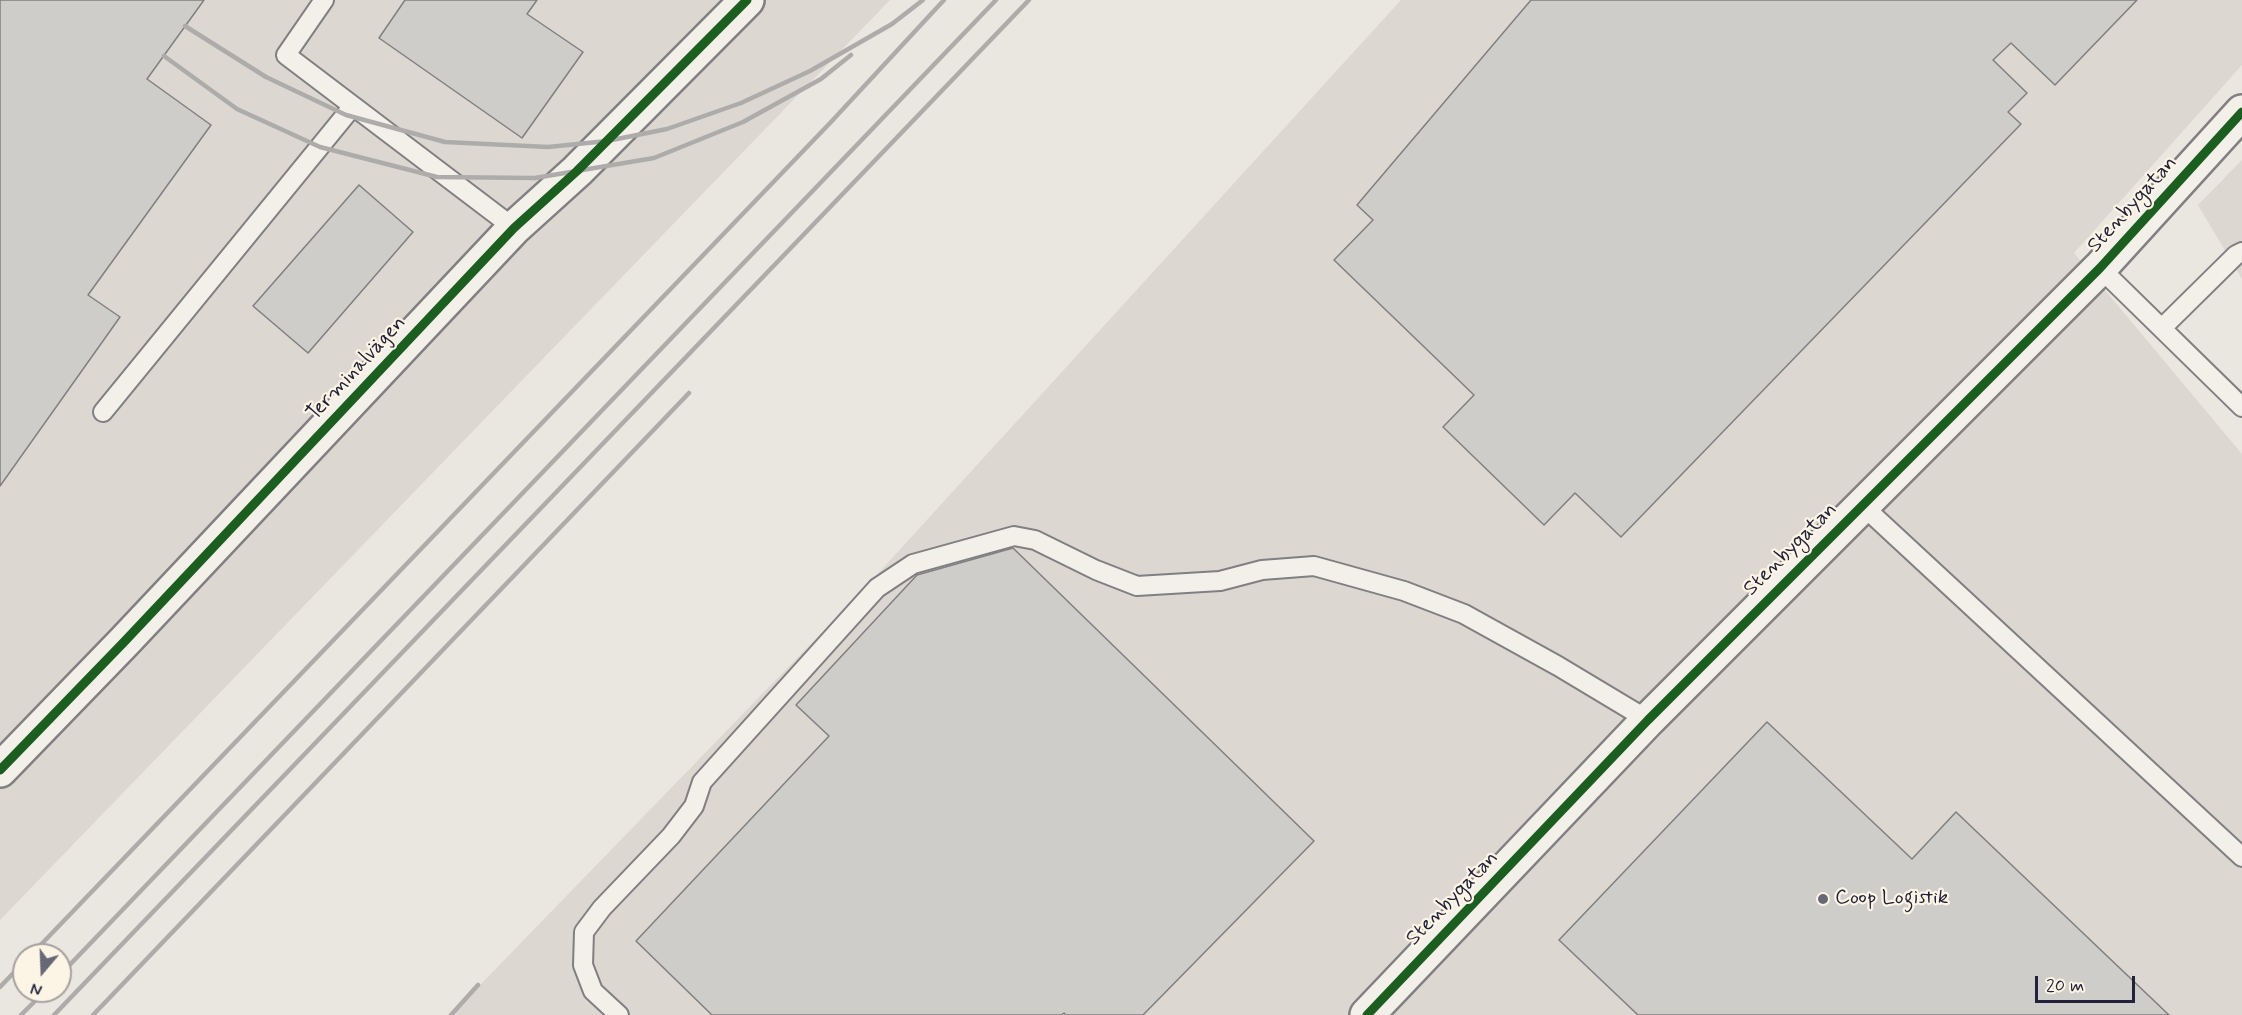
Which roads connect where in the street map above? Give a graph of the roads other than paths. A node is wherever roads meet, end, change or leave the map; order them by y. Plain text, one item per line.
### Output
1 (324, 0) edge
2 (747, 0) edge
3 (353, 106) junction
4 (2242, 112) edge
5 (514, 228) junction
6 (2242, 252) edge
7 (2100, 268) junction
8 (2162, 328) junction
9 (2242, 407) edge
10 (103, 412) dead end
11 (1862, 505) junction
12 (1648, 720) junction
13 (0, 770) edge
14 (2242, 857) edge
15 (619, 1015) edge
16 (1367, 1015) edge

1 - 3 lane
2 - 5 street, Terminalvägen
3 - 5 lane
3 - 10 lane
4 - 7 street, Stenbygatan
5 - 13 street, Terminalvägen
6 - 8 lane
7 - 8 lane
7 - 11 street, Stenbygatan
8 - 9 lane
11 - 12 street, Stenbygatan
11 - 14 lane
12 - 15 lane
12 - 16 street, Stenbygatan

